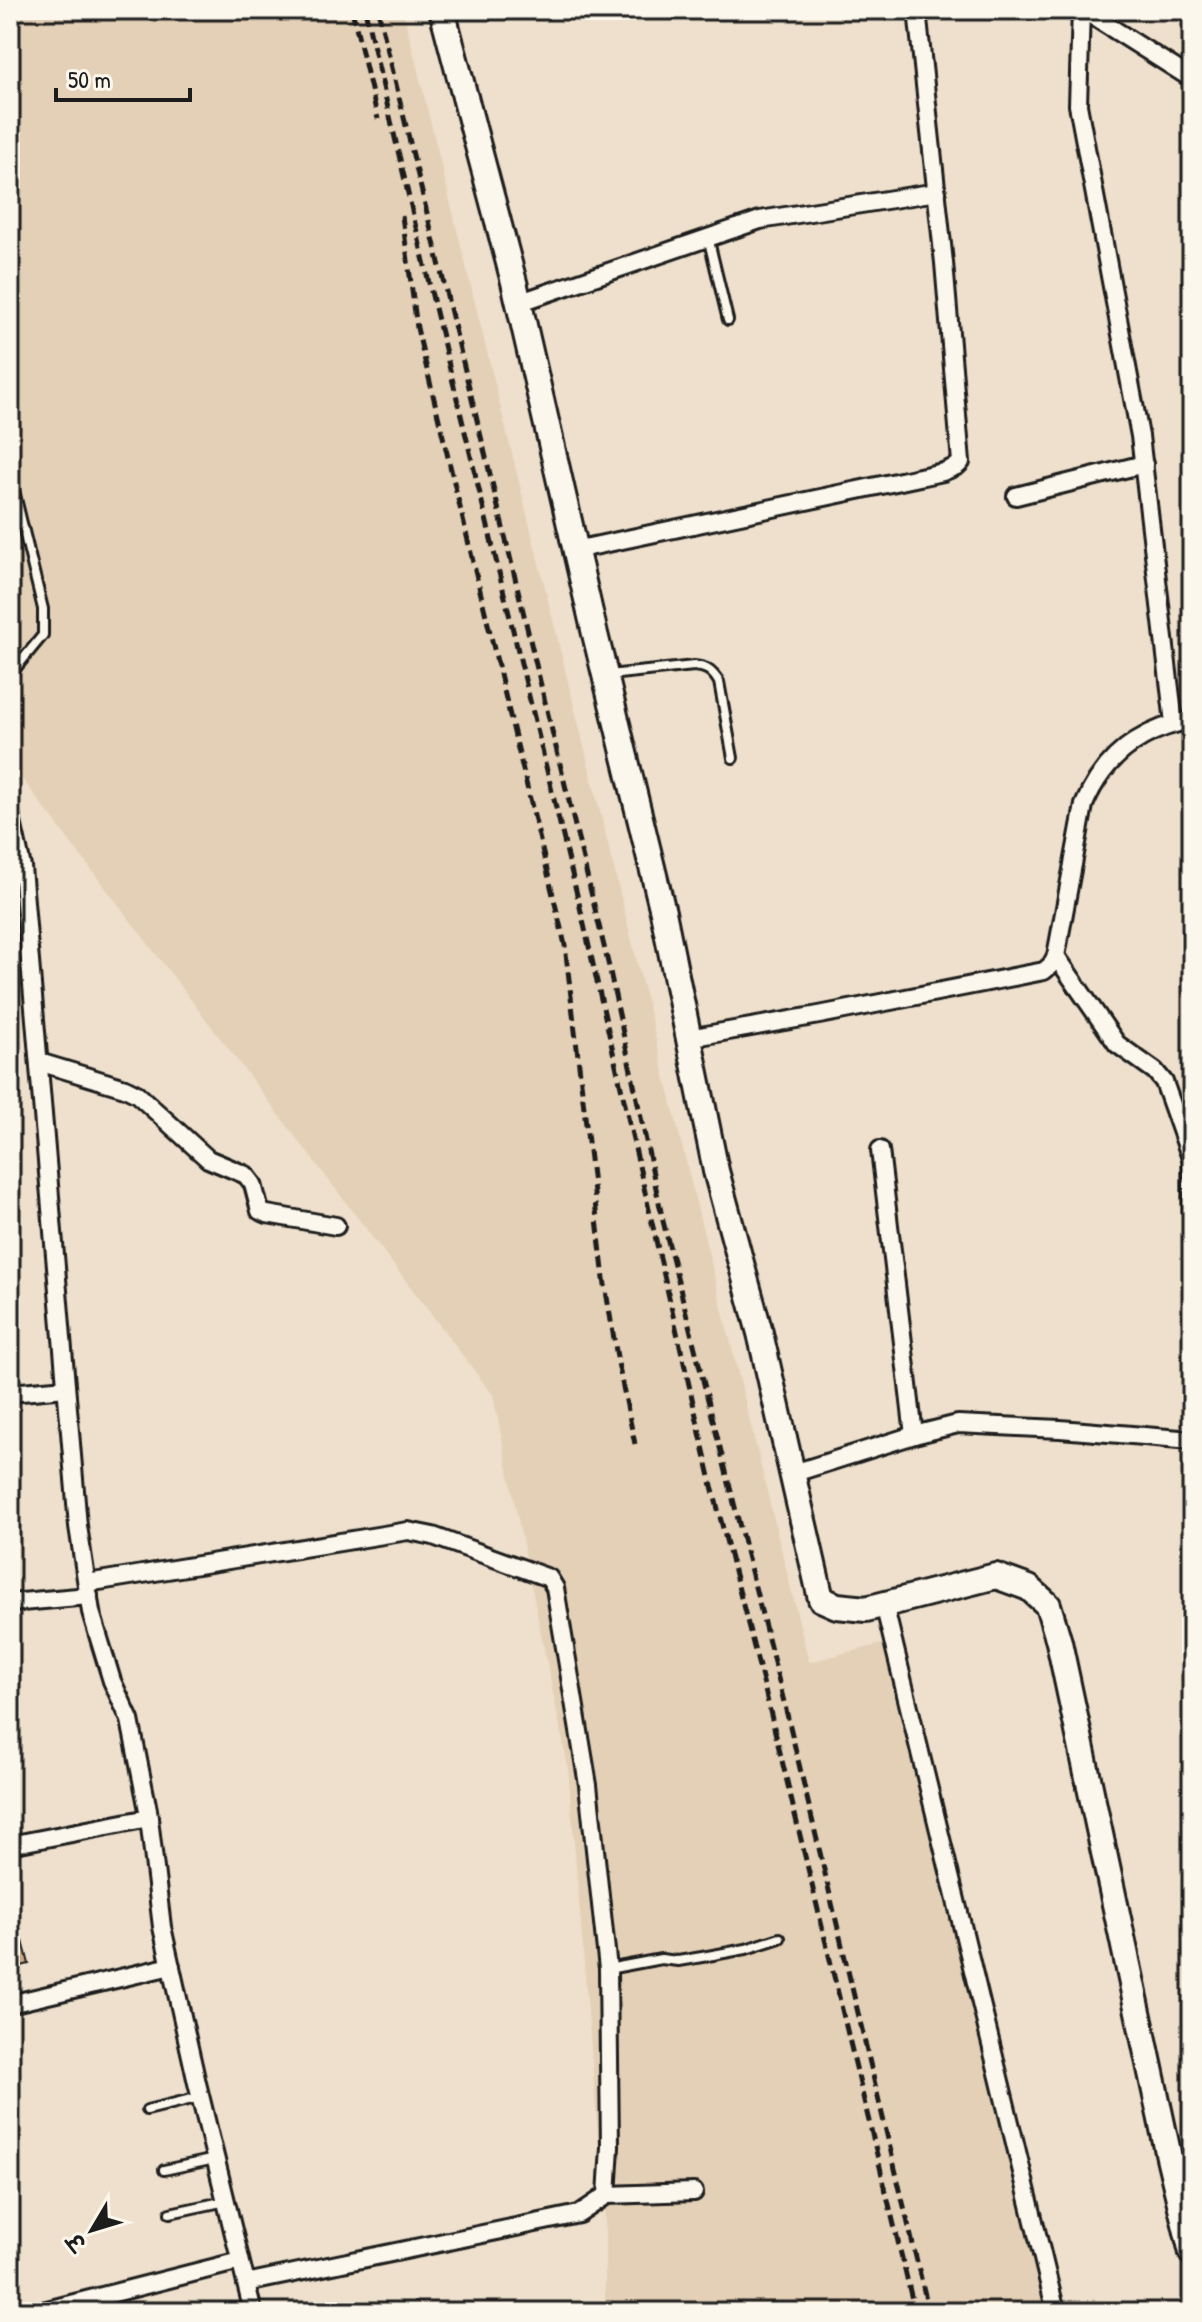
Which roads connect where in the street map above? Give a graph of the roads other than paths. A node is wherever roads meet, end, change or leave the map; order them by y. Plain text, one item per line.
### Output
1 (442, 10) edge
2 (917, 10) edge
3 (1082, 10) edge
4 (1192, 79) edge
5 (937, 192) junction
6 (708, 237) junction
7 (518, 303) junction
8 (728, 320) dead end
9 (1144, 464) junction
10 (10, 474) edge
11 (1016, 496) dead end
12 (575, 550) junction
13 (10, 675) edge
14 (605, 676) junction
15 (1192, 720) edge
16 (1174, 723) junction
17 (733, 758) dead end
18 (10, 813) edge
19 (1056, 956) junction
20 (689, 1038) junction
21 (39, 1062) junction
22 (880, 1150) dead end
23 (1192, 1211) edge
24 (336, 1226) dead end
25 (66, 1388) junction
26 (10, 1393) edge
27 (914, 1435) junction
28 (1192, 1440) edge
29 (791, 1474) junction
30 (88, 1589) junction
31 (10, 1603) edge
32 (884, 1604) junction
33 (149, 1818) junction
34 (10, 1845) edge
35 (780, 1938) dead end
36 (171, 1966) junction
37 (608, 1969) junction
38 (10, 2004) edge
39 (201, 2097) junction
40 (147, 2110) dead end
41 (216, 2159) junction
42 (164, 2170) dead end
43 (694, 2192) dead end
44 (607, 2195) junction
45 (226, 2201) junction
46 (170, 2213) dead end
47 (1192, 2253) edge
48 (240, 2261) junction
49 (246, 2283) junction
50 (64, 2309) edge
51 (39, 2312) edge
52 (253, 2312) edge
53 (1056, 2312) edge

1 - 7 street
2 - 5 street
3 - 4 street
3 - 9 street
5 - 6 street
5 - 12 street
6 - 7 street
6 - 8 lane
7 - 12 street
9 - 11 street
9 - 16 street
10 - 13 lane
12 - 14 street
14 - 17 lane
14 - 20 street
15 - 16 street
16 - 19 street
18 - 21 street
19 - 20 street
19 - 23 street
20 - 29 street
21 - 24 street
21 - 25 street
22 - 27 street
25 - 26 street
25 - 30 street
27 - 28 street
27 - 29 street
29 - 32 street
30 - 31 street
30 - 33 street
30 - 37 street
32 - 47 street
32 - 53 street
33 - 34 street
33 - 36 street
35 - 37 lane
36 - 38 street
36 - 39 street
37 - 44 street
39 - 40 lane
39 - 41 street
41 - 42 lane
41 - 45 street
43 - 44 street
44 - 49 street
45 - 46 lane
45 - 48 street
48 - 49 street
48 - 50 street
49 - 52 street
50 - 51 street

